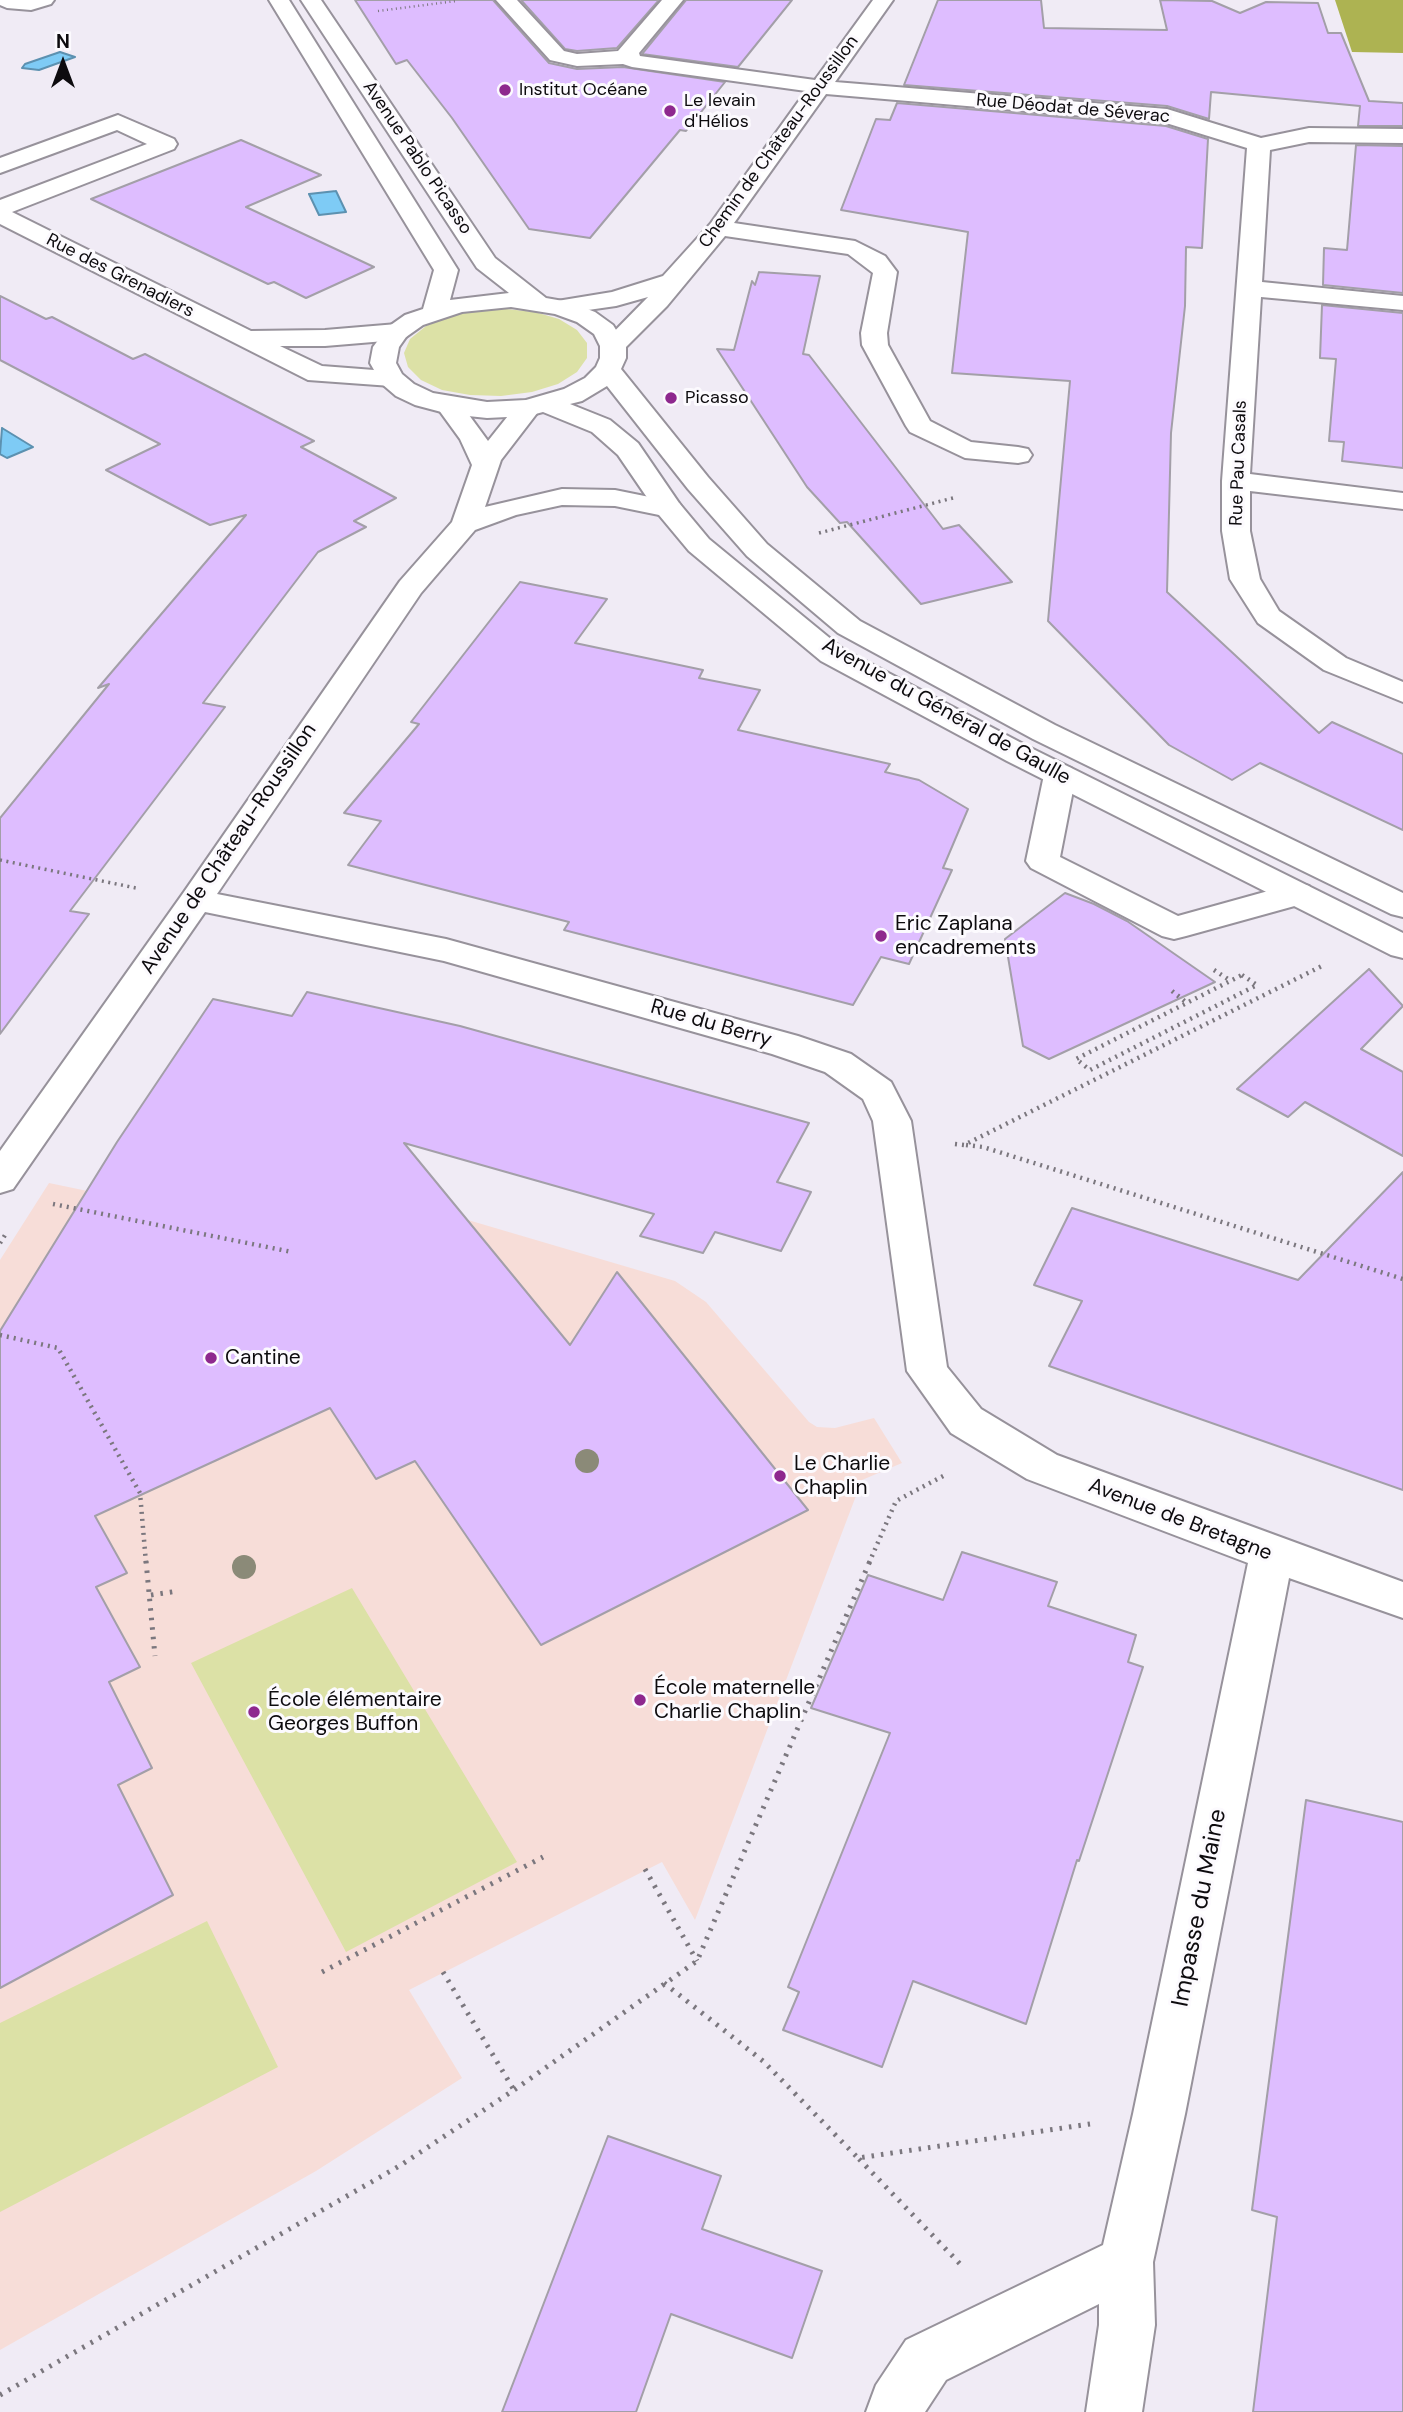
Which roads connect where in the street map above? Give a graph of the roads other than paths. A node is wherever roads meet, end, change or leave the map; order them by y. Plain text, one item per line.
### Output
1 (6, 0) edge
2 (44, 0) edge
3 (279, 0) edge
4 (506, 0) edge
5 (673, 0) edge
6 (883, 0) edge
7 (317, 9) edge
8 (630, 57) junction
9 (822, 87) junction
10 (1403, 136) edge
11 (1259, 145) junction
12 (0, 166) edge
13 (0, 208) edge
14 (0, 215) edge
15 (719, 228) junction
16 (672, 281) junction
17 (1249, 288) junction
18 (1403, 303) edge
19 (549, 305) junction
20 (435, 311) junction
21 (397, 332) junction
22 (241, 338) junction
23 (611, 358) junction
24 (391, 378) junction
25 (449, 406) junction
26 (537, 406) junction
27 (1007, 454) road end
28 (486, 466) junction
29 (1236, 481) junction
30 (1403, 501) edge
31 (669, 509) junction
32 (465, 524) junction
33 (1403, 694) edge
34 (1060, 775) junction
35 (1297, 894) junction
36 (196, 900) junction
37 (1403, 906) edge
38 (1403, 947) edge
39 (0, 1179) edge
40 (967, 1421) joint
41 (1272, 1555) junction
42 (1403, 1600) edge
43 (1126, 2262) junction
44 (894, 2412) edge
45 (1114, 2412) edge

1 - 2 street
3 - 20 street, Avenue Pablo Picasso
4 - 8 street, Rue Déodat de Séverac
5 - 8 street
6 - 9 street, Chemin de Château-Roussillon
7 - 19 street, Avenue Pablo Picasso
8 - 9 street, Rue Déodat de Séverac
9 - 11 street, Rue Déodat de Séverac
9 - 15 street, Chemin de Château-Roussillon
10 - 11 street
11 - 17 street, Rue Pau Casals
12 - 13 street
14 - 22 street, Rue des Grenadiers
15 - 16 street, Chemin de Château-Roussillon
15 - 27 street
16 - 19 street
16 - 23 street, Chemin de Château-Roussillon
17 - 18 street
17 - 29 street, Rue Pau Casals
19 - 20 street
19 - 23 street, Avenue du Général de Gaulle
20 - 21 street
21 - 22 street, Rue des Grenadiers
21 - 24 street
22 - 24 street, Rue des Grenadiers
23 - 26 street, Chemin de Château-Roussillon
23 - 37 street, Avenue du Général de Gaulle
24 - 25 street
25 - 26 street
25 - 28 street
26 - 28 street, Avenue de Château-Roussillon
26 - 31 street, Avenue du Général de Gaulle
28 - 32 street, Avenue de Château-Roussillon
29 - 30 street
29 - 33 street, Rue Pau Casals
31 - 32 street, Avenue de Château-Roussillon
31 - 34 street, Avenue du Général de Gaulle
32 - 36 street, Avenue de Château-Roussillon
34 - 35 street, Avenue du Général de Gaulle
34 - 35 street
35 - 38 street, Avenue du Général de Gaulle
36 - 39 street, Avenue de Château-Roussillon
36 - 40 street, Rue du Berry
40 - 41 street, Avenue de Bretagne
41 - 42 street, Avenue de Bretagne
41 - 43 street, Impasse du Maine
43 - 44 street
43 - 45 street, Impasse du Maine

